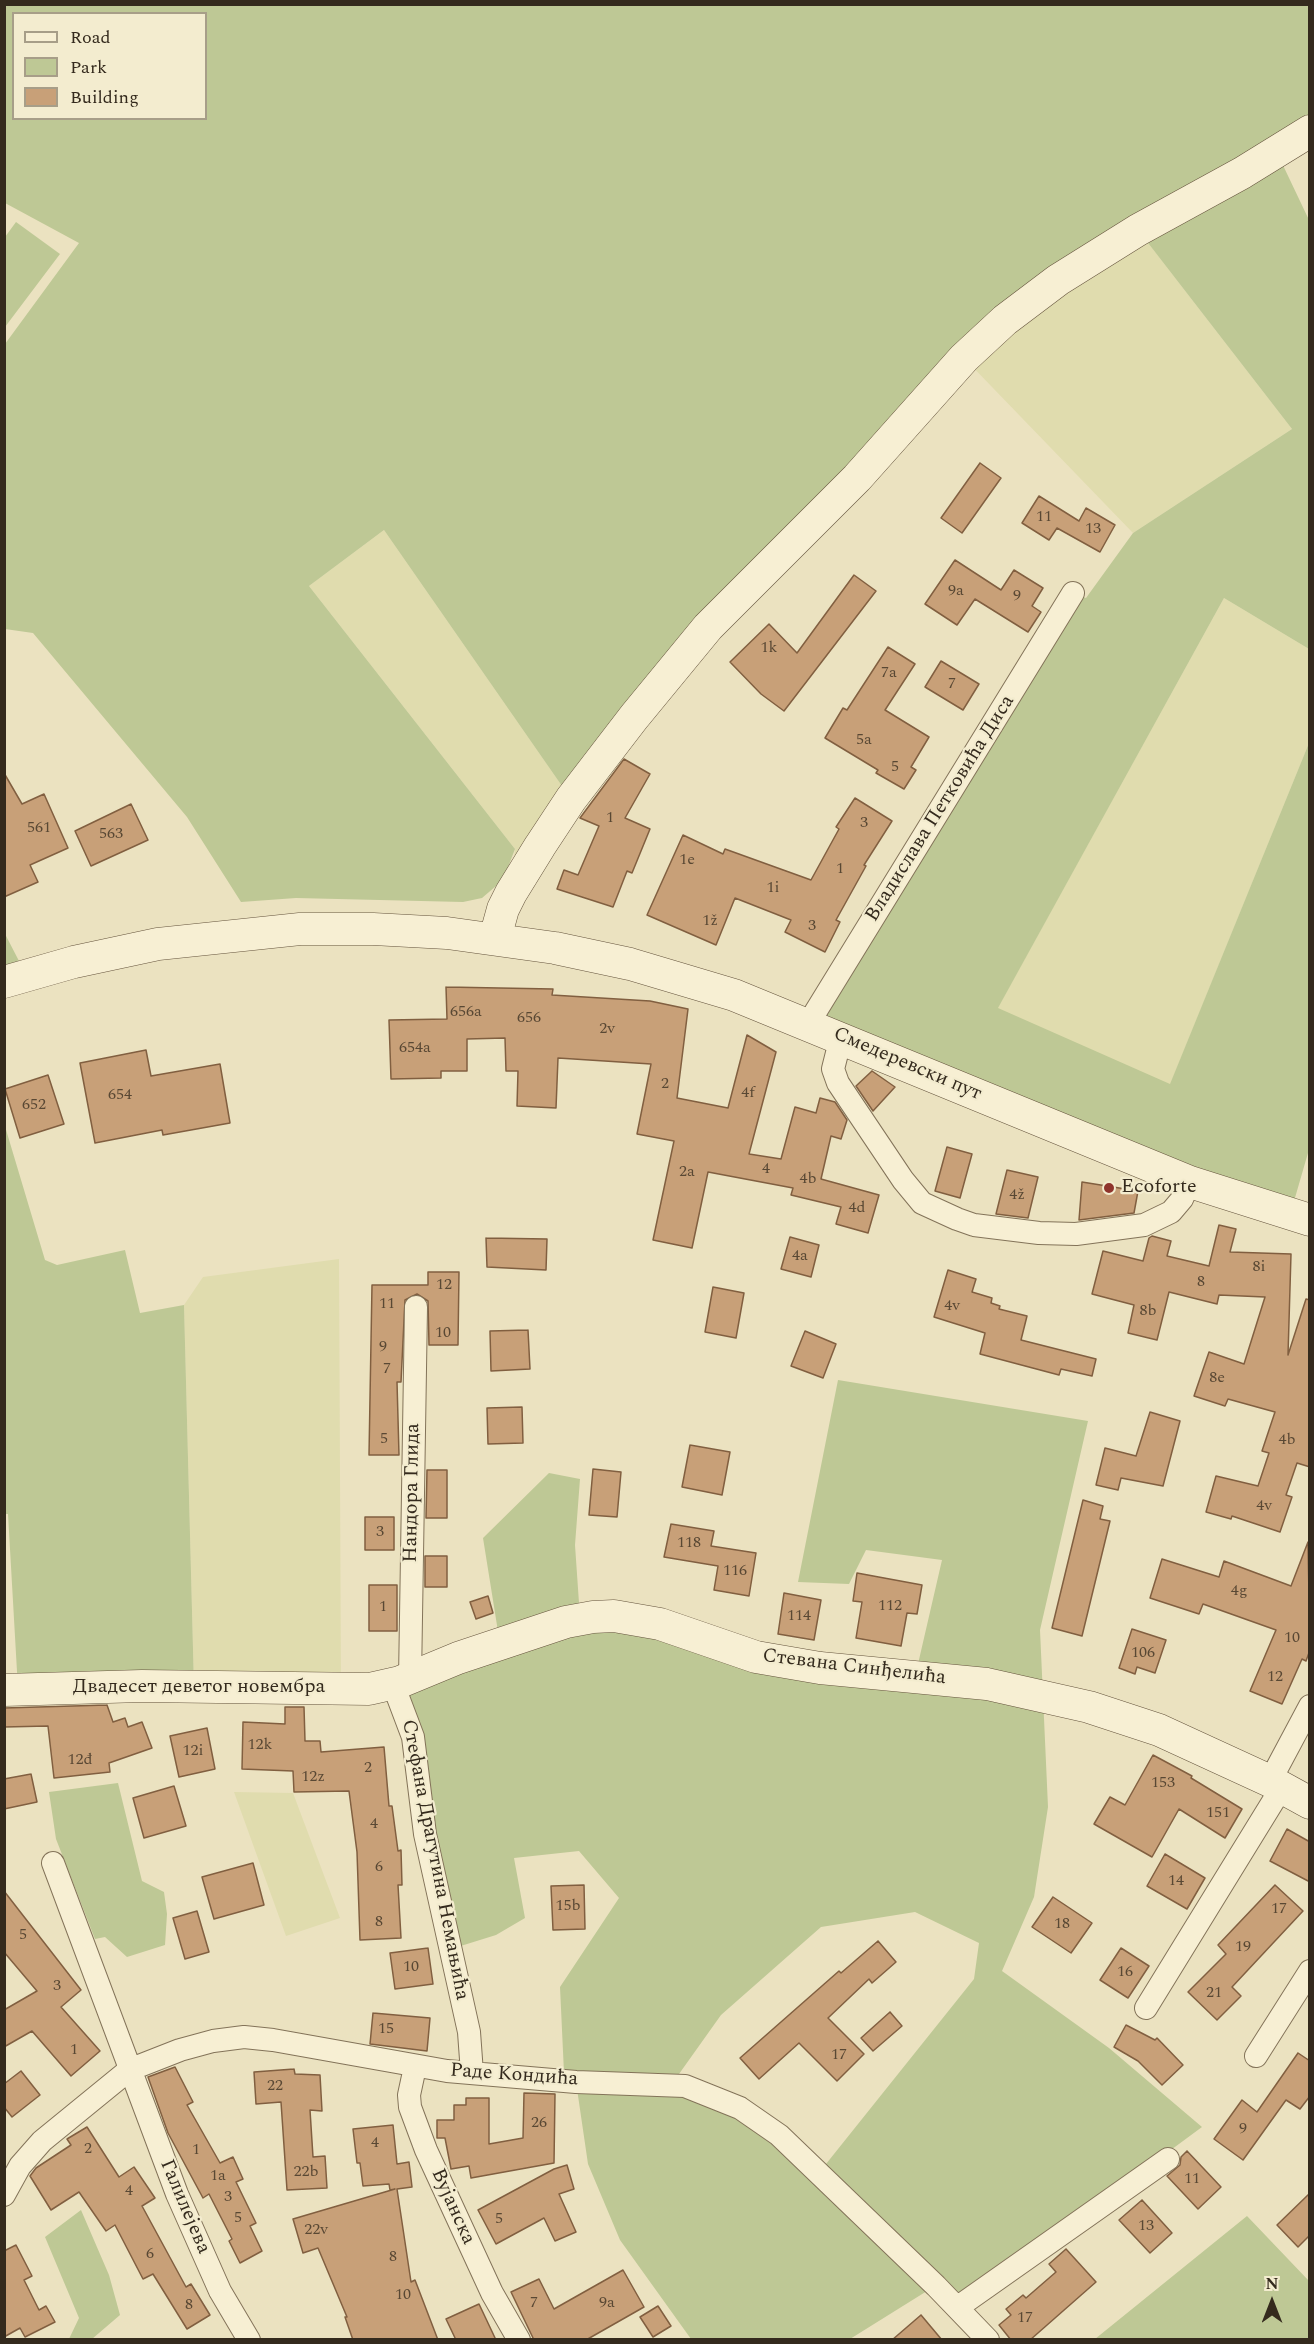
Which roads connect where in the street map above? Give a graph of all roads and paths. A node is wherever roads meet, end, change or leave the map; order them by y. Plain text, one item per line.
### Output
1 (1310, 131) edge
2 (1073, 593) dead end
3 (495, 938) junction
4 (4, 982) edge
5 (808, 1024) junction
6 (841, 1037) junction
7 (1190, 1182) junction
8 (1310, 1220) edge
9 (416, 1307) dead end
10 (402, 1682) junction
11 (4, 1690) edge
12 (1310, 1706) edge
13 (1276, 1784) junction
14 (1310, 1803) edge
15 (53, 1863) dead end
16 (1310, 1971) edge
17 (1146, 2008) dead end
18 (1256, 2056) dead end
19 (415, 2067) junction
20 (129, 2070) junction
21 (472, 2073) junction
22 (1168, 2159) dead end
23 (4, 2195) edge
24 (958, 2307) junction
25 (249, 2340) edge
26 (519, 2340) edge
27 (988, 2340) edge

1 - 3 street
2 - 5 street, Владислава Петковића Диса
3 - 4 street, Смедеревски пут
3 - 5 street, Смедеревски пут
5 - 6 street, Смедеревски пут
6 - 7 street, Смедеревски пут
6 - 7 street
7 - 8 street, Смедеревски пут
9 - 10 street, Нандора Глида
10 - 11 street, Двадесет деветог новембра
10 - 13 street, Стевана Синђелића
10 - 21 street, Стефана Драгутина Немањића
12 - 13 street
13 - 14 street, Стевана Синђелића
13 - 17 street
15 - 20 street, Галилејева
16 - 18 street
19 - 20 street, Раде Кондића
19 - 21 street, Раде Кондића
19 - 26 street, Вујанска
20 - 23 street, Раде Кондића
20 - 25 street, Галилејева
21 - 24 street, Раде Кондића
22 - 24 street
24 - 27 street, Раде Кондића

